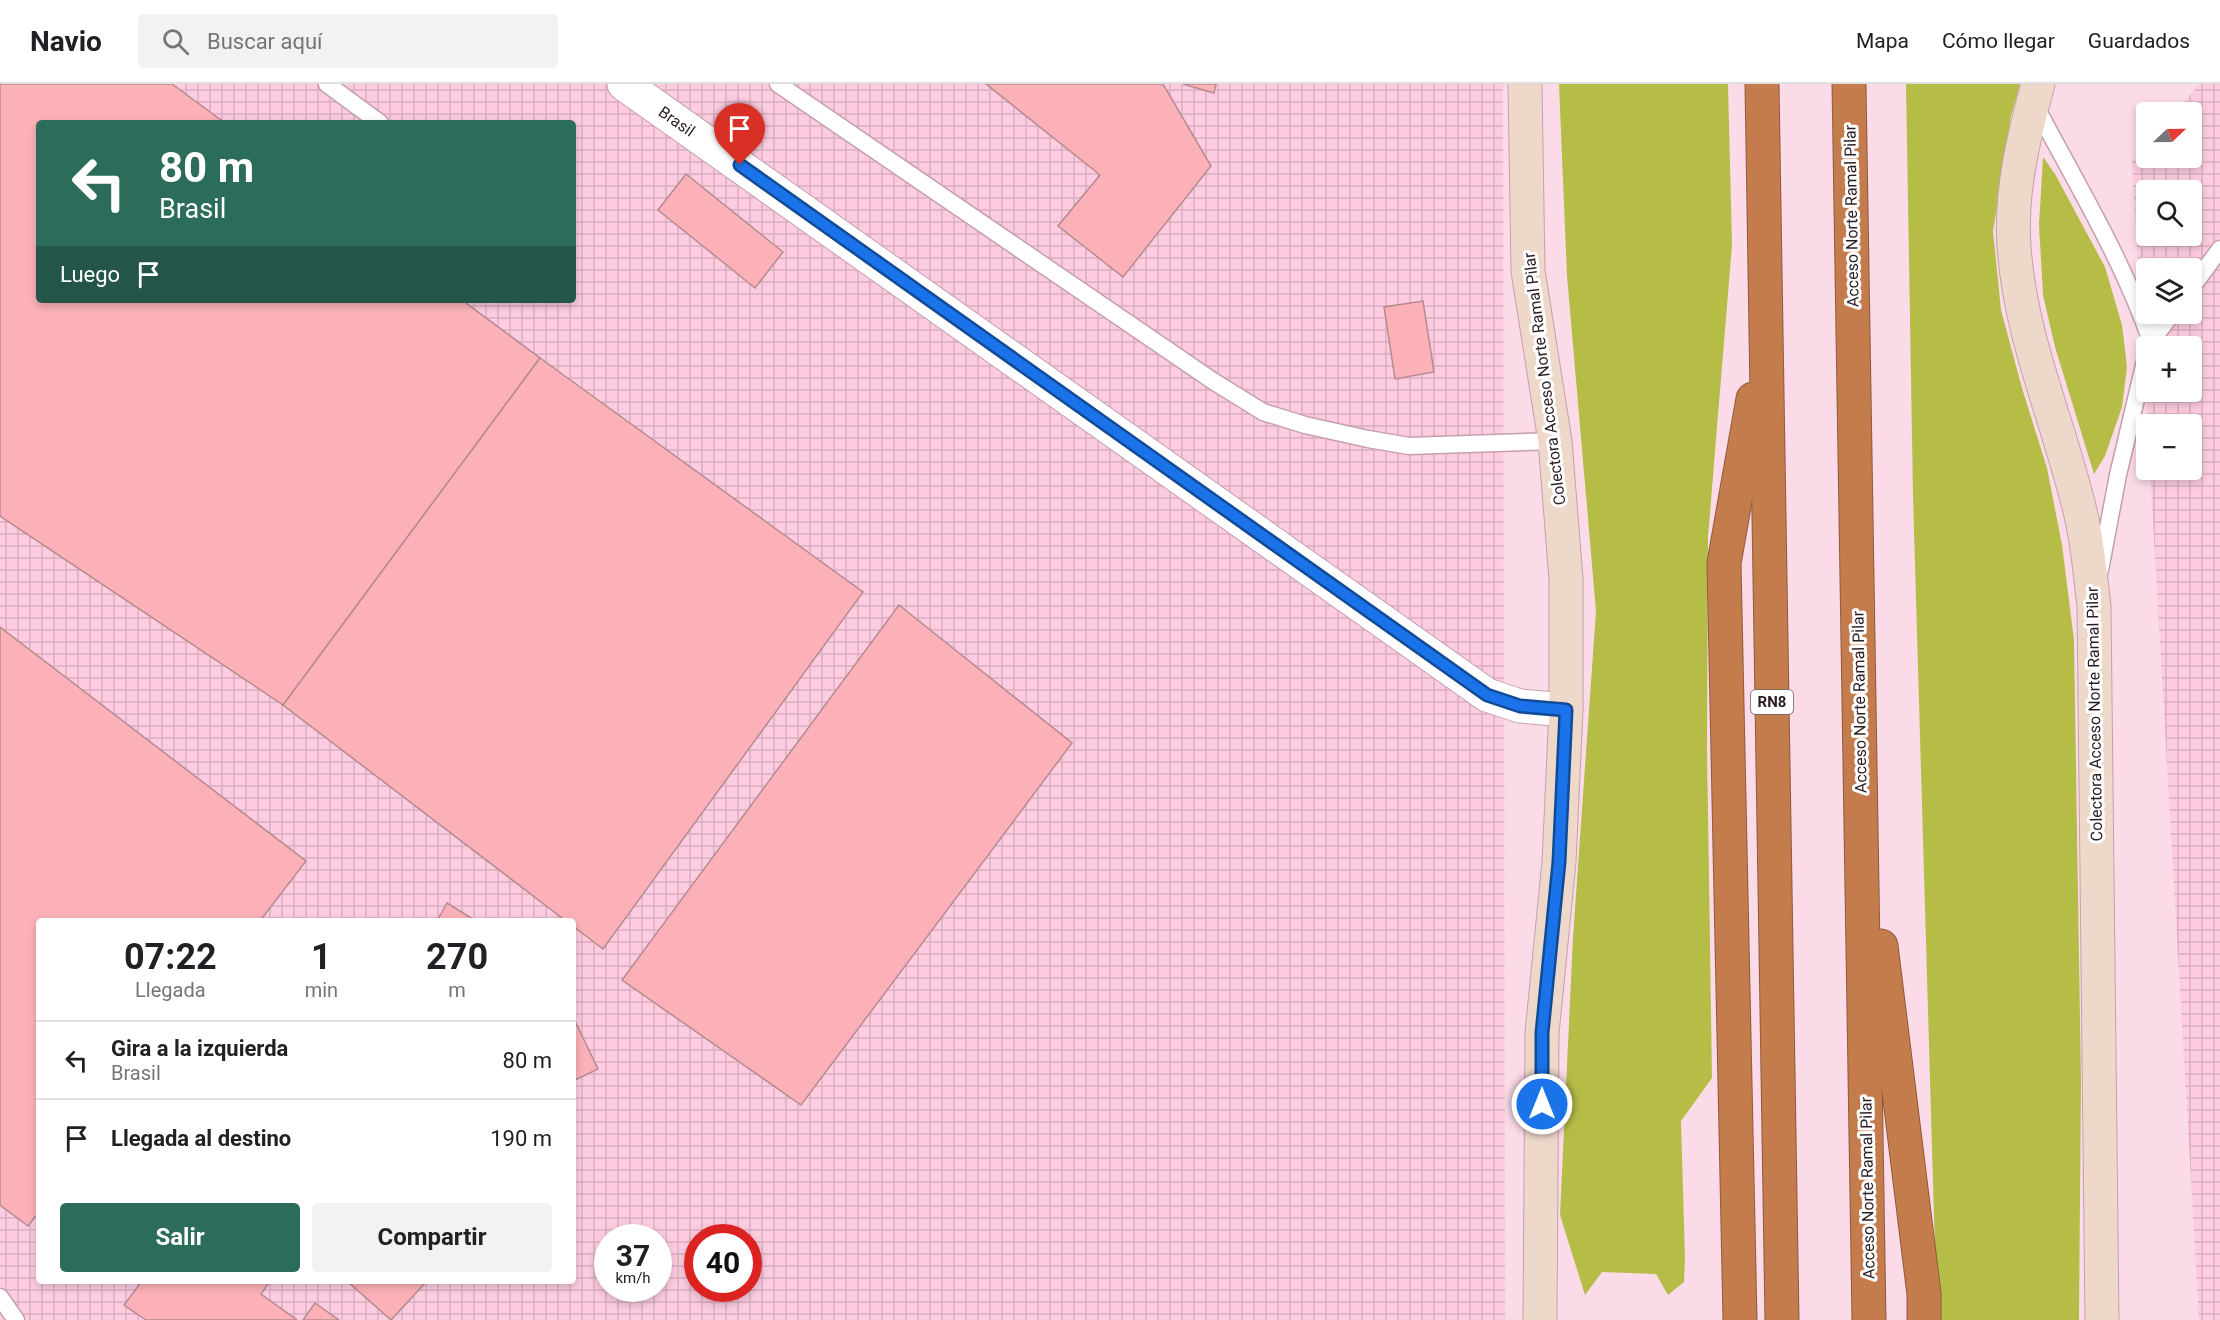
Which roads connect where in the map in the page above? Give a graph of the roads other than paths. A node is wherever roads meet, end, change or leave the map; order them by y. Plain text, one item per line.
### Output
1 (327, 84) edge
2 (624, 84) edge
3 (778, 84) edge
4 (1525, 84) edge
5 (1762, 84) edge
6 (1849, 84) edge
7 (2036, 93) edge
8 (376, 120) edge
9 (2220, 249) edge
10 (2202, 273) edge
11 (1766, 323) junction
12 (2146, 336) edge
13 (2136, 401) edge
14 (1555, 441) junction
15 (2094, 606) junction
16 (1566, 710) junction
17 (1860, 772) junction
18 (0, 1297) edge
19 (16, 1320) edge
20 (1540, 1320) edge
21 (1740, 1320) edge
22 (1782, 1320) edge
23 (1869, 1320) edge
24 (1924, 1320) edge
25 (2102, 1320) edge

1 - 8 lane
2 - 16 street, Brasil
3 - 14 lane
4 - 14 street, Colectora Acceso Norte Ramal Pilar
5 - 11 highway, RN8
6 - 17 highway, Acceso Norte Ramal Pilar
7 - 12 lane
7 - 15 street, Colectora Acceso Norte Ramal Pilar
9 - 10 lane
11 - 21 highway
11 - 22 highway, RN8
13 - 15 lane
14 - 16 street, Colectora Acceso Norte Ramal Pilar
15 - 25 street, Colectora Acceso Norte Ramal Pilar
16 - 20 street, Colectora Acceso Norte Ramal Pilar
17 - 23 highway, Acceso Norte Ramal Pilar
17 - 24 highway
18 - 19 lane

